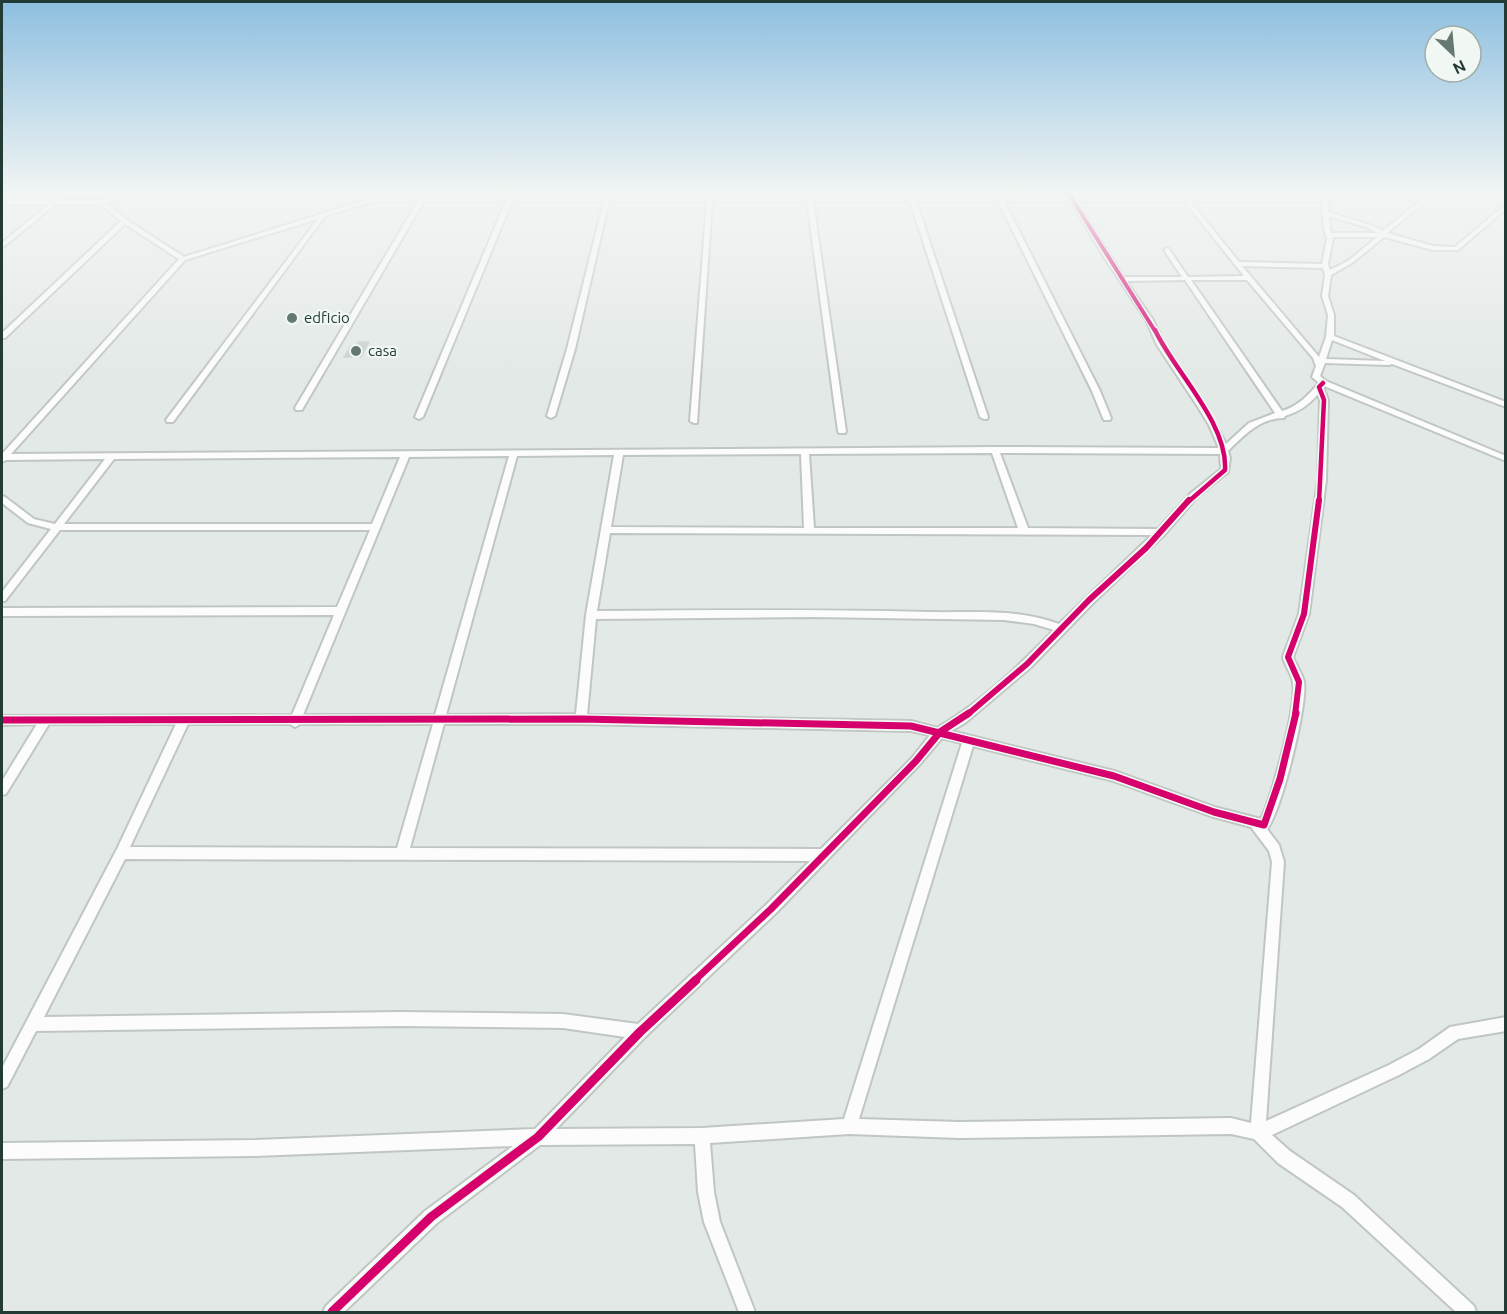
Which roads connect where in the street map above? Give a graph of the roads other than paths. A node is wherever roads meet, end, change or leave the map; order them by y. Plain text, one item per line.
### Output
1 (88, 255) edge
2 (177, 255) edge
3 (195, 255) edge
4 (293, 255) edge
5 (389, 255) edge
6 (486, 255) edge
7 (594, 255) edge
8 (705, 255) edge
9 (816, 255) edge
10 (931, 255) edge
11 (1029, 255) edge
12 (1106, 255) edge
13 (1171, 255) edge
14 (1229, 255) edge
15 (1327, 255) edge
16 (1358, 255) edge
17 (183, 259) junction
18 (1350, 262) junction
19 (1326, 263) junction
20 (1236, 264) junction
21 (1328, 274) junction
22 (1247, 278) junction
23 (1121, 279) junction
24 (1188, 280) junction
25 (2, 336) edge
26 (1330, 338) junction
27 (1321, 363) junction
28 (1401, 363) junction
29 (1321, 385) junction
30 (1506, 405) edge
31 (299, 408) dead end
32 (551, 416) dead end
33 (1281, 416) junction
34 (419, 417) dead end
35 (984, 417) dead end
36 (1107, 418) dead end
37 (170, 420) dead end
38 (694, 421) dead end
39 (842, 431) dead end
40 (994, 450) junction
41 (1224, 451) junction
42 (805, 452) junction
43 (406, 453) junction
44 (514, 453) junction
45 (619, 453) junction
46 (112, 456) junction
47 (2, 457) edge
48 (1506, 459) edge
49 (2, 499) edge
50 (56, 527) junction
51 (376, 527) junction
52 (809, 529) junction
53 (606, 530) junction
54 (1024, 531) junction
55 (1162, 532) junction
56 (2, 598) edge
57 (2, 612) edge
58 (340, 612) junction
59 (591, 615) junction
60 (1061, 629) junction
61 (581, 719) junction
62 (2, 720) edge
63 (46, 720) junction
64 (184, 720) junction
65 (440, 720) junction
66 (295, 722) junction
67 (940, 732) junction
68 (969, 739) junction
69 (2, 790) edge
70 (1256, 825) junction
71 (121, 853) junction
72 (402, 853) junction
73 (823, 855) junction
74 (32, 1024) junction
75 (1506, 1024) edge
76 (640, 1032) junction
77 (2, 1082) edge
78 (849, 1125) junction
79 (1258, 1132) junction
80 (702, 1136) junction
81 (538, 1137) junction
82 (2, 1151) edge
83 (332, 1312) edge
84 (747, 1312) edge
85 (1468, 1312) edge

1 - 25 street
2 - 17 street
3 - 17 street
4 - 37 street
5 - 31 street
6 - 34 street
7 - 32 street
8 - 38 street
9 - 39 street
10 - 35 street
11 - 36 street
12 - 23 street
13 - 24 street
14 - 20 street
15 - 19 street
16 - 18 street
17 - 47 street
18 - 19 street
18 - 21 street
19 - 20 street
19 - 21 street
20 - 22 street
21 - 26 street
22 - 24 street
22 - 27 street
23 - 24 street
23 - 41 street
24 - 33 street
26 - 27 street
26 - 28 street
27 - 28 street
27 - 29 street
28 - 30 street
29 - 33 street
29 - 48 street
29 - 70 street
33 - 41 street
40 - 41 street
40 - 42 street
40 - 54 street
41 - 55 street
42 - 45 street
42 - 52 street
43 - 44 street
43 - 46 street
43 - 51 street
44 - 45 street
44 - 65 street
45 - 53 street
46 - 47 street
46 - 50 street
49 - 50 street
50 - 51 street
50 - 56 street
51 - 58 street
52 - 53 street
52 - 54 street
53 - 59 street
54 - 55 street
55 - 60 street
57 - 58 street
58 - 66 street
59 - 60 street
59 - 61 street
60 - 67 street
61 - 65 street
61 - 67 street
62 - 63 street
63 - 64 street
63 - 69 street
64 - 66 street
64 - 71 street
65 - 66 street
65 - 72 street
67 - 68 street
67 - 73 street
68 - 70 street
68 - 78 street
70 - 79 street
71 - 72 street
71 - 74 street
72 - 73 street
73 - 76 street
74 - 76 street
74 - 77 street
75 - 79 street
76 - 81 street
78 - 79 street
78 - 80 street
79 - 85 street
80 - 81 street
80 - 84 street
81 - 82 street
81 - 83 street

